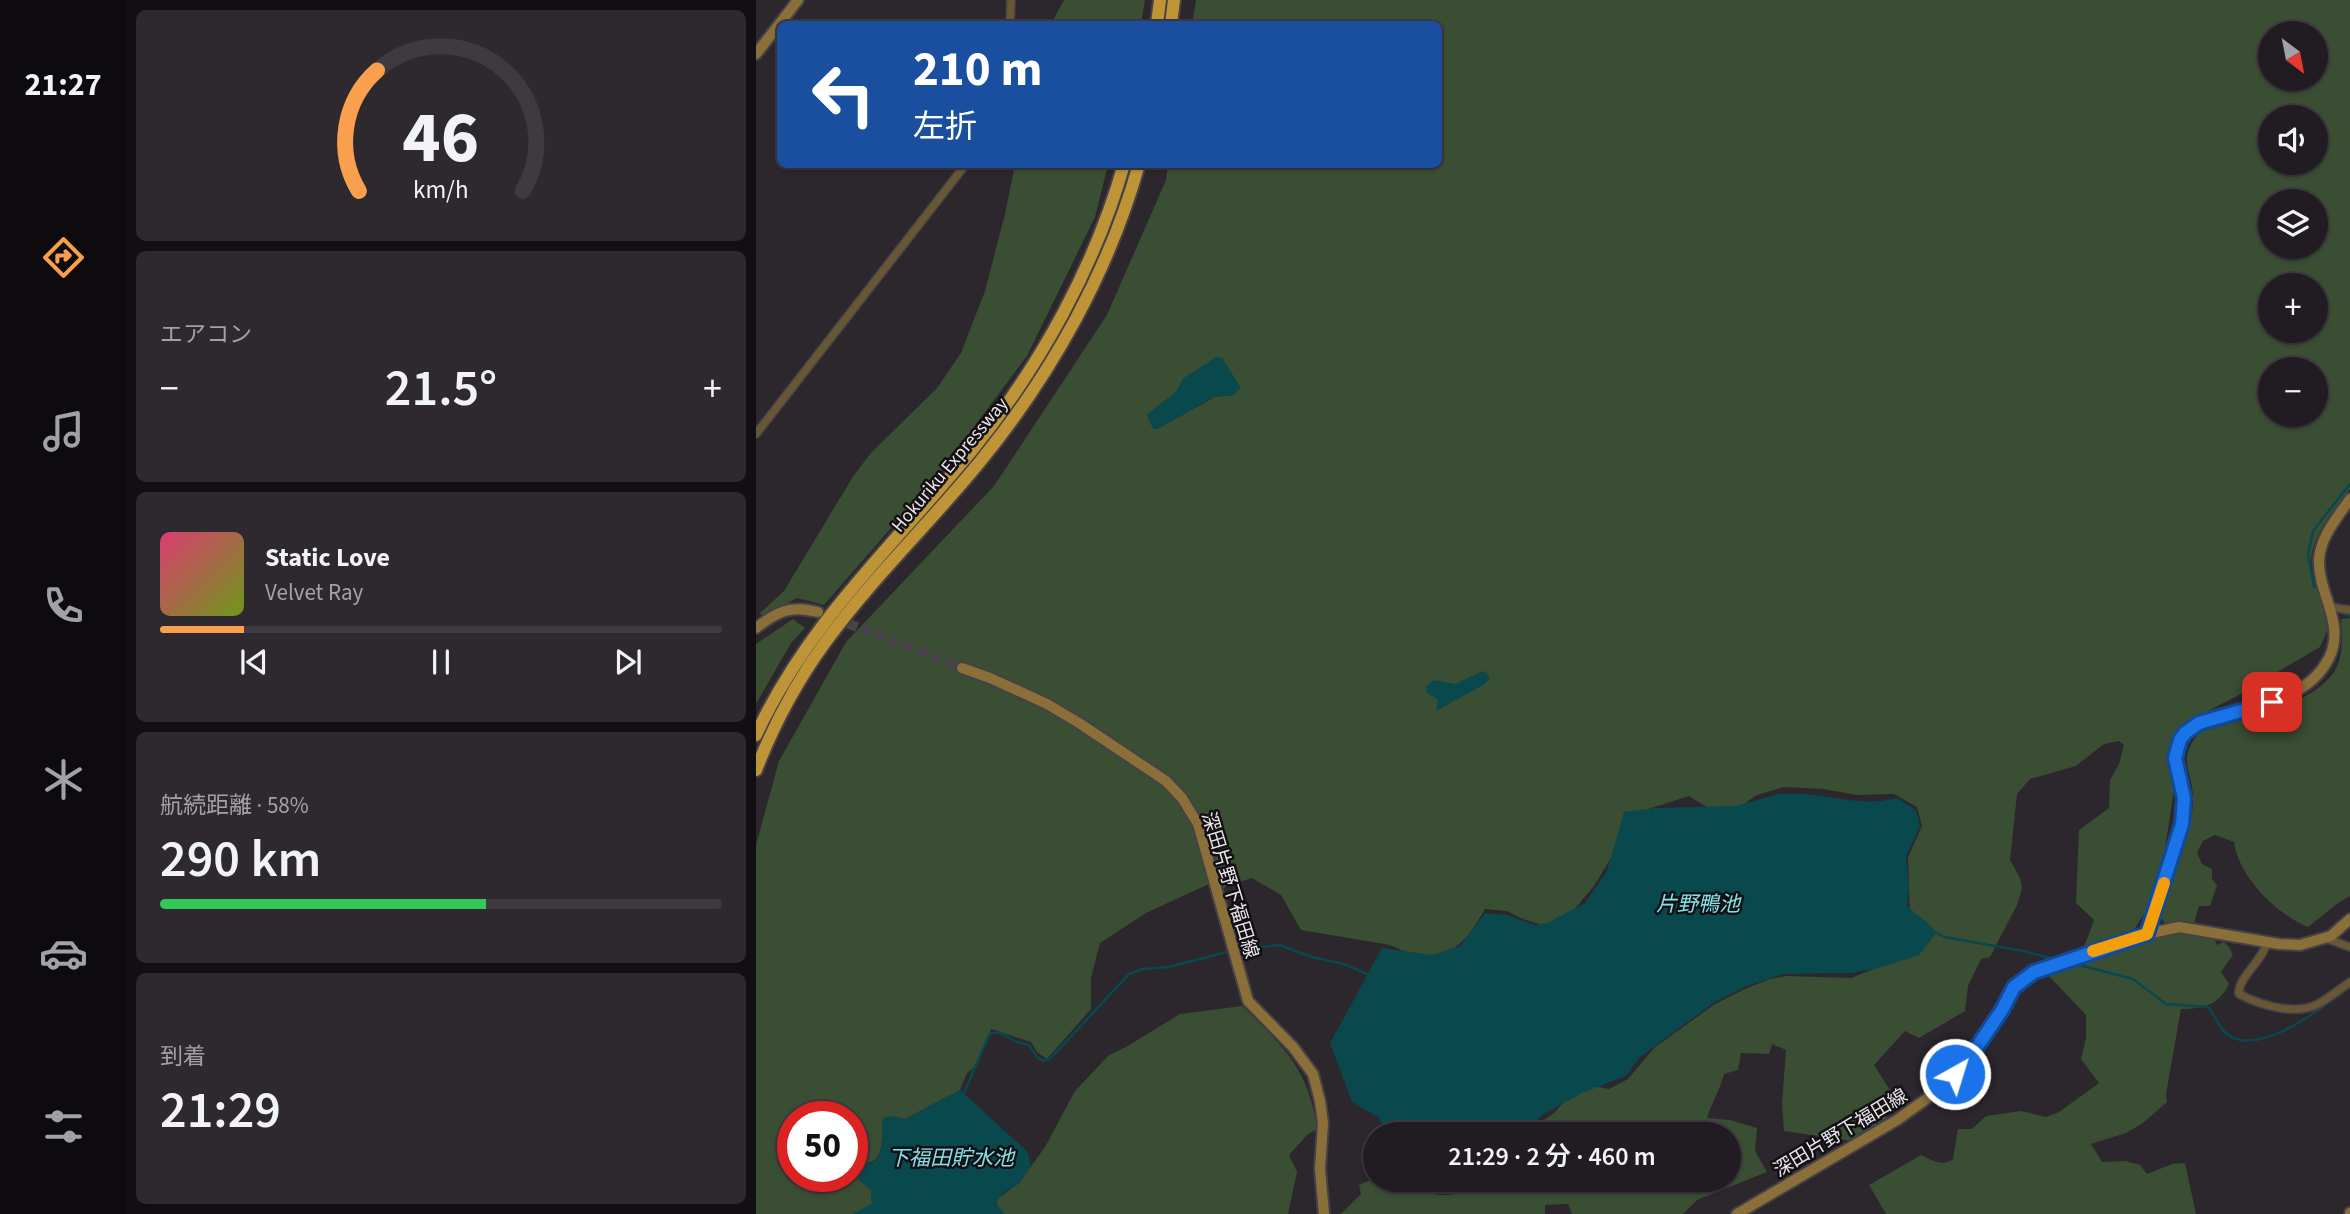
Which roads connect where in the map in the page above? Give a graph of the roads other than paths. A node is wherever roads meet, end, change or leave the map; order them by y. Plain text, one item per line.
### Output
1 (798, 0) edge
2 (1011, 0) edge
3 (1160, 0) edge
4 (1174, 0) edge
5 (782, 21) edge
6 (1010, 21) edge
7 (1157, 21) edge
8 (1171, 21) edge
9 (777, 27) edge
10 (756, 54) edge
11 (963, 168) edge
12 (1123, 168) edge
13 (1138, 168) edge
14 (756, 434) edge
15 (2350, 499) edge
16 (2330, 607) junction
17 (2350, 610) edge
18 (818, 612) dead end
19 (756, 628) edge
20 (962, 668) tunnel mouth
21 (756, 735) edge
22 (756, 770) edge
23 (2350, 919) edge
24 (2147, 934) junction
25 (2325, 939) junction
26 (2267, 942) junction
27 (2350, 947) edge
28 (2350, 982) edge
29 (1324, 1214) edge
30 (1737, 1214) edge

1 - 5 main road
2 - 6 street
3 - 7 highway
4 - 8 highway
9 - 10 main road
11 - 14 street
12 - 21 highway, Hokuriku Expressway
13 - 22 highway, Hokuriku Expressway
15 - 16 main road
16 - 17 street
16 - 24 main road
18 - 19 main road
20 - 29 main road, 深田片野下福田線
23 - 25 main road
24 - 26 main road, 深田片野下福田線
24 - 30 main road, 深田片野下福田線
25 - 26 main road, 深田片野下福田線
25 - 27 street
26 - 28 street

